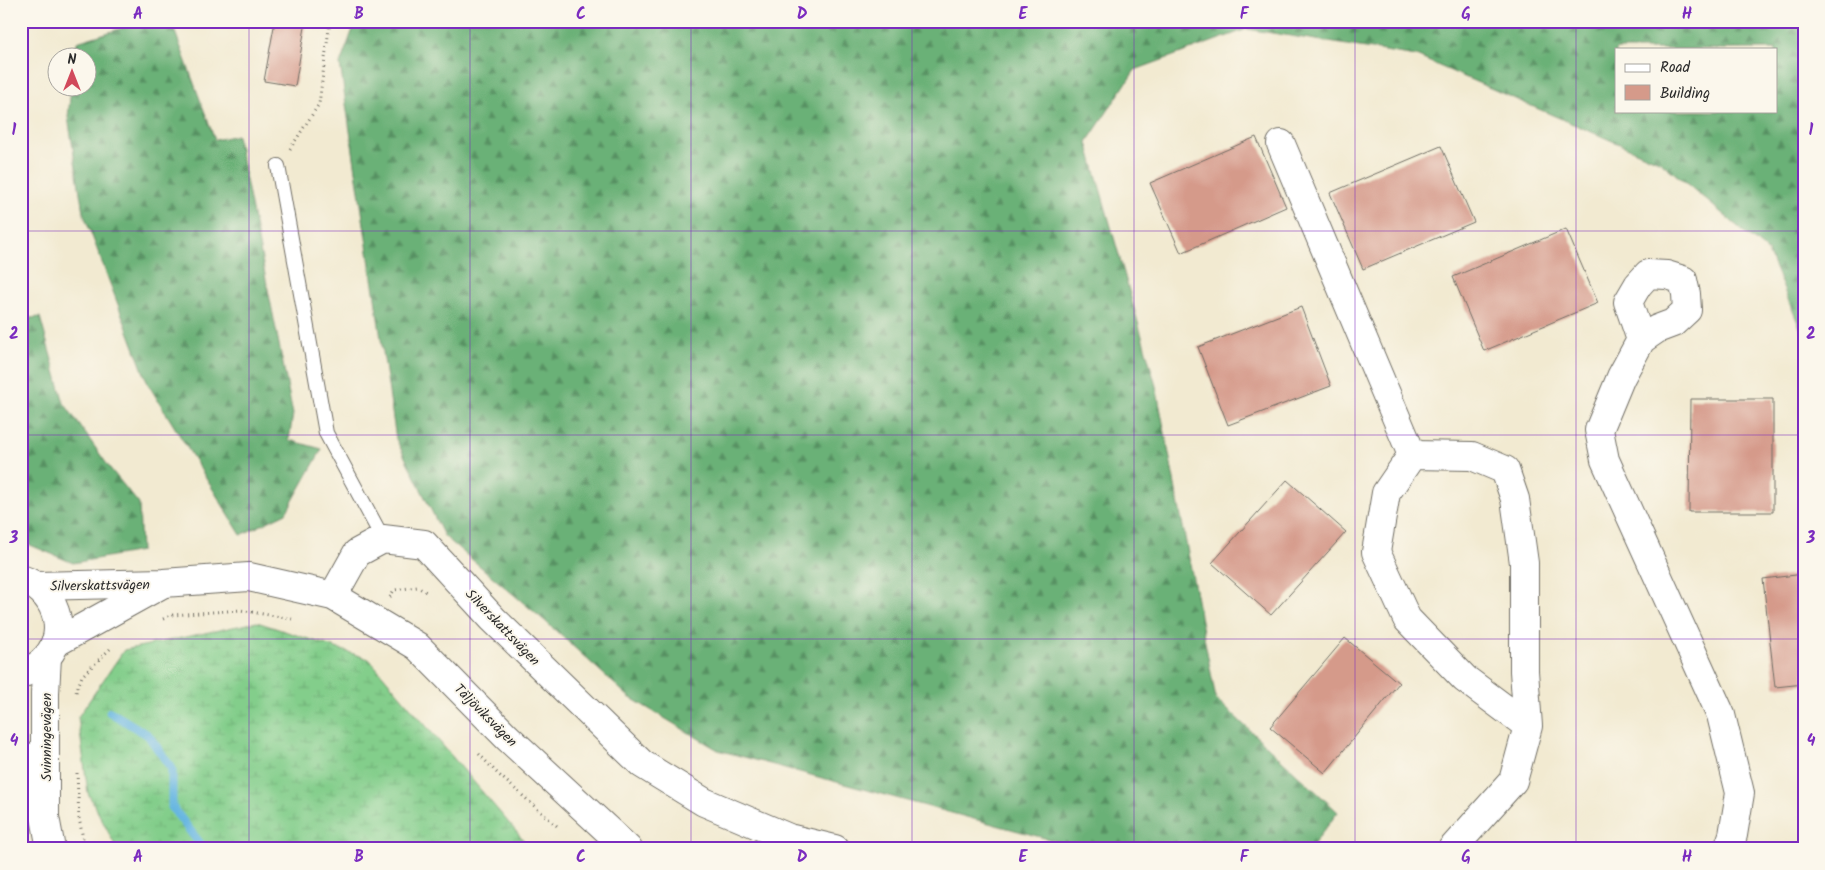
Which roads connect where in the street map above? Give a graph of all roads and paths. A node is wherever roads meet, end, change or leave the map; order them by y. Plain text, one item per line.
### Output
1 (330, 21) edge
2 (1281, 144) dead end
3 (278, 166) joint
4 (1641, 340) dead end
5 (1412, 455) junction
6 (382, 539) junction
7 (26, 581) edge
8 (163, 583) junction
9 (432, 595) dead end
10 (333, 596) junction
11 (299, 620) dead end
12 (157, 621) dead end
13 (377, 622) junction
14 (113, 645) dead end
15 (51, 650) junction
16 (21, 674) edge
17 (73, 700) dead end
18 (1528, 726) junction
19 (478, 753) dead end
20 (21, 754) edge
21 (76, 770) dead end
22 (45, 817) junction
23 (561, 830) dead end
24 (51, 849) edge
25 (85, 849) edge
26 (628, 849) edge
27 (835, 849) edge
28 (1452, 849) edge
29 (1728, 849) edge

1 - 3 path
2 - 5 street
3 - 6 lane
4 - 29 street
5 - 18 street
5 - 18 street
6 - 10 street
6 - 27 street, Silverskattsvägen
7 - 8 street, Silverskattsvägen
7 - 15 street, Svinningevägen
8 - 10 street, Silverskattsvägen
8 - 15 street, Silverskattsvägen
9 - 13 path
10 - 13 street, Täljöviksvägen
11 - 12 path
13 - 26 street, Täljöviksvägen
14 - 17 path
15 - 16 street
15 - 22 street, Svinningevägen
18 - 28 street
19 - 23 path
20 - 22 street, Svinningevägen
21 - 25 path
22 - 24 street, Svinningevägen

